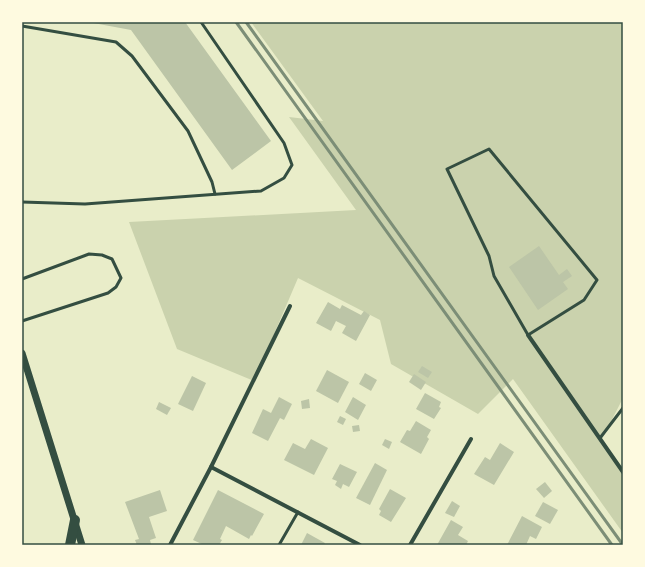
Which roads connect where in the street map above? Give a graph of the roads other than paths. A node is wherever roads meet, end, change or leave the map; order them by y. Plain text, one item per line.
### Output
1 (201, 22) edge
2 (22, 26) edge
3 (215, 194) junction
4 (22, 202) edge
5 (22, 279) edge
6 (290, 306) dead end
7 (22, 321) edge
8 (528, 335) junction
9 (22, 353) edge
10 (623, 408) edge
11 (600, 438) junction
12 (470, 439) dead end
13 (211, 467) junction
14 (623, 472) edge
15 (298, 512) junction
16 (75, 520) junction
17 (70, 545) edge
18 (82, 545) edge
19 (170, 545) edge
20 (279, 545) edge
21 (360, 545) edge
22 (410, 545) edge

1 - 3 lane
2 - 3 lane
3 - 4 lane
5 - 7 lane
6 - 13 street
8 - 8 lane
8 - 11 street
9 - 16 street
10 - 11 lane
11 - 14 street
12 - 22 street
13 - 15 street
13 - 19 street
15 - 20 lane
15 - 21 street
16 - 17 main road
16 - 18 street

